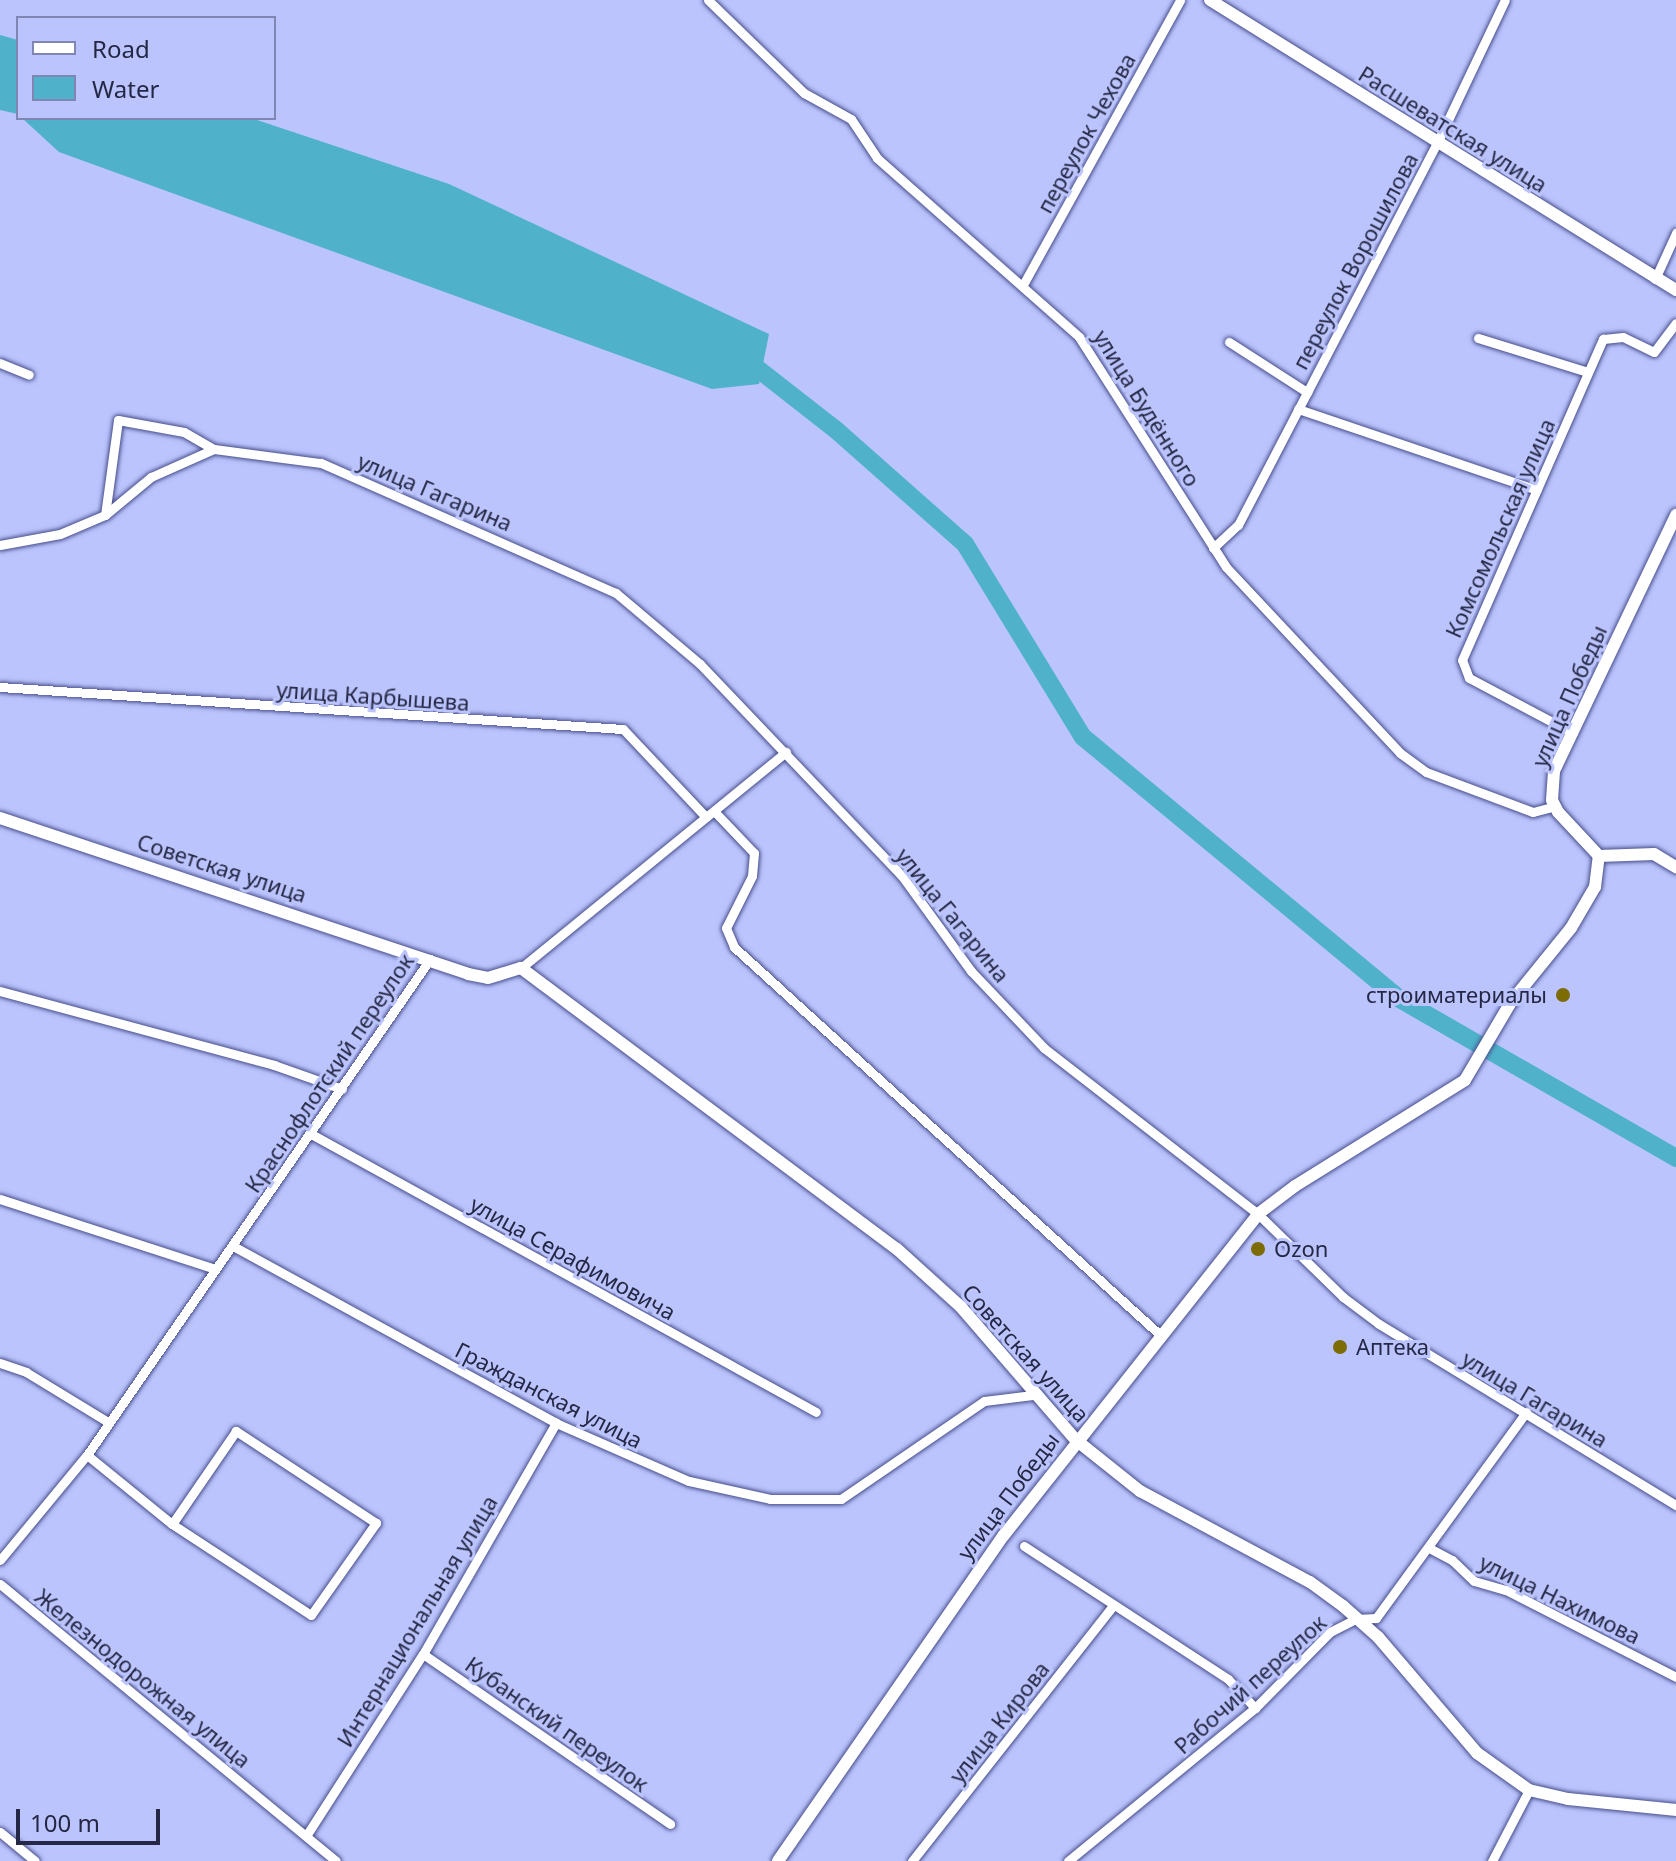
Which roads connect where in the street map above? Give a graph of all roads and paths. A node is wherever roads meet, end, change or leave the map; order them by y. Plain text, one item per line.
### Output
1 (708, 0) edge
2 (1180, 0) edge
3 (1210, 0) edge
4 (1505, 0) edge
5 (1437, 143) junction
6 (1676, 233) edge
7 (1655, 279) junction
8 (1024, 283) junction
9 (1676, 290) edge
10 (1676, 323) edge
11 (1478, 338) dead end
12 (1229, 342) dead end
13 (0, 363) edge
14 (1588, 372) junction
15 (29, 375) dead end
16 (1307, 392) junction
17 (1298, 409) junction
18 (214, 449) junction
19 (1537, 490) junction
20 (105, 515) junction
21 (1676, 515) edge
22 (0, 545) edge
23 (1213, 548) junction
24 (0, 687) edge
25 (1573, 733) junction
26 (786, 752) junction
27 (1555, 806) junction
28 (710, 814) junction
29 (0, 818) edge
30 (1599, 856) junction
31 (1676, 867) edge
32 (430, 959) junction
33 (521, 968) junction
34 (0, 991) edge
35 (342, 1089) junction
36 (313, 1135) junction
37 (0, 1199) edge
38 (1258, 1214) junction
39 (233, 1246) junction
40 (215, 1269) junction
41 (1159, 1334) junction
42 (0, 1363) edge
43 (1033, 1395) junction
44 (816, 1412) dead end
45 (1526, 1412) junction
46 (108, 1422) junction
47 (556, 1423) junction
48 (1076, 1440) junction
49 (87, 1455) junction
50 (1676, 1505) edge
51 (172, 1524) junction
52 (1024, 1546) dead end
53 (1431, 1549) junction
54 (0, 1560) edge
55 (0, 1584) edge
56 (1113, 1606) junction
57 (1356, 1619) junction
58 (423, 1654) junction
59 (1676, 1677) edge
60 (1255, 1708) junction
61 (1529, 1790) junction
62 (1676, 1810) edge
63 (670, 1824) dead end
64 (0, 1832) edge
65 (306, 1836) junction
66 (35, 1861) edge
67 (336, 1861) edge
68 (778, 1861) edge
69 (912, 1861) edge
70 (1068, 1861) edge
71 (1492, 1861) edge

1 - 8 street, улица Будённого
2 - 8 street, переулок Чехова
3 - 5 street, Расшеватская улица
4 - 5 street, переулок Ворошилова
5 - 7 street, Расшеватская улица
5 - 16 street, переулок Ворошилова
6 - 7 street
7 - 9 street, Расшеватская улица
8 - 23 street, улица Будённого
10 - 14 street, Комсомольская улица
11 - 14 street
12 - 16 street
13 - 15 street
14 - 19 street, Комсомольская улица
16 - 17 street, переулок Ворошилова
17 - 19 street
17 - 23 street, переулок Ворошилова
18 - 20 street
18 - 20 street, улица Гагарина
18 - 26 street, улица Гагарина
19 - 25 street, Комсомольская улица
20 - 22 street
21 - 25 street, улица Победы
23 - 27 street, улица Будённого
24 - 28 street, улица Карбышева
25 - 27 street, улица Победы
26 - 28 street, Краснофлотский переулок
26 - 38 street, улица Гагарина
27 - 30 street
28 - 33 street, Краснофлотский переулок
28 - 41 street, улица Карбышева
29 - 32 street, Советская улица
30 - 31 street
30 - 38 street, улица Победы
32 - 33 street, Краснофлотский переулок
32 - 35 street, Краснофлотский переулок
33 - 43 street, Советская улица
34 - 35 street
35 - 36 street, Краснофлотский переулок
36 - 39 street, Краснофлотский переулок
36 - 44 street, улица Серафимовича
37 - 40 street
38 - 41 street, улица Победы
38 - 45 street, улица Гагарина
39 - 40 street, Краснофлотский переулок
39 - 47 street, Гражданская улица
40 - 46 street, Краснофлотский переулок
41 - 48 street, улица Победы
42 - 46 street
43 - 47 street, Гражданская улица
43 - 48 street, Советская улица
45 - 50 street, улица Гагарина
45 - 53 street, Рабочий переулок
46 - 49 street, Краснофлотский переулок
47 - 58 street, Интернациональная улица
48 - 57 street, Советская улица
48 - 68 street, улица Победы
49 - 51 street
49 - 54 street, Краснофлотский переулок
51 - 51 street
52 - 56 street
53 - 57 street, Рабочий переулок
53 - 59 street, улица Нахимова
55 - 65 street, Железнодорожная улица
56 - 60 street
56 - 69 street, улица Кирова
57 - 60 street, Рабочий переулок
57 - 61 street, Советская улица
58 - 63 street, Кубанский переулок
58 - 65 street, Интернациональная улица
60 - 70 street, Рабочий переулок
61 - 62 street, Советская улица
61 - 71 street
64 - 66 street
65 - 67 street, Железнодорожная улица

